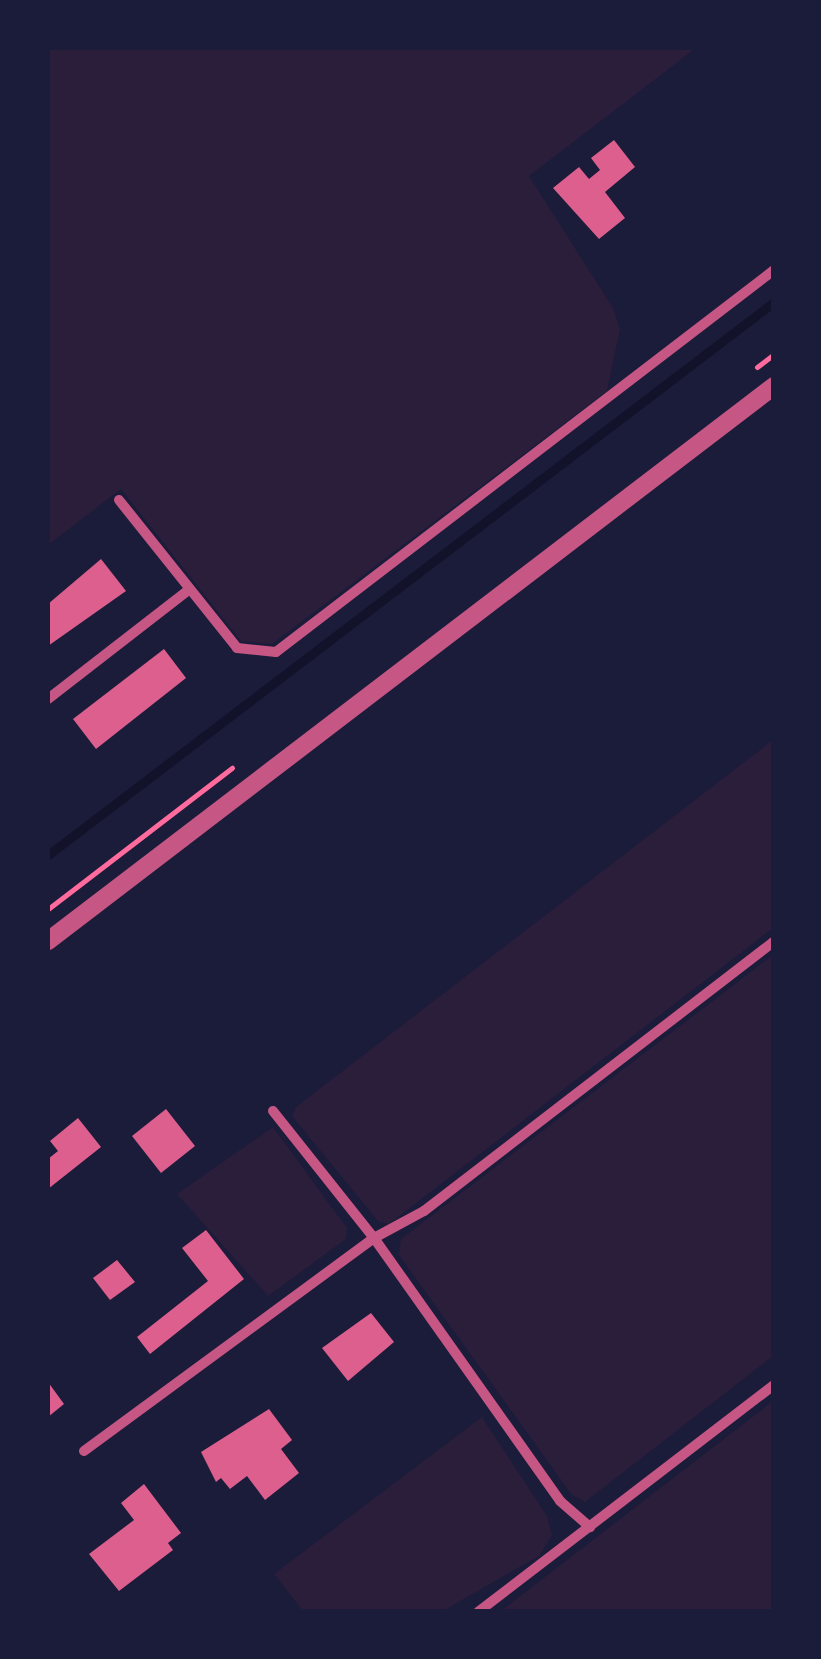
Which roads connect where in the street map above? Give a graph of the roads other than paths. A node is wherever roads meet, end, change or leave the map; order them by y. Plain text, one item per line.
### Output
1 (774, 270) edge
2 (774, 386) edge
3 (119, 500) dead end
4 (186, 592) junction
5 (48, 699) edge
6 (48, 941) edge
7 (774, 941) edge
8 (273, 1111) dead end
9 (374, 1238) junction
10 (774, 1385) edge
11 (84, 1452) dead end
12 (590, 1527) junction
13 (478, 1612) edge

1 - 4 street
2 - 6 street
3 - 4 street
4 - 5 street
7 - 9 street
8 - 9 street
9 - 11 street
9 - 12 street
10 - 12 street
12 - 13 street

